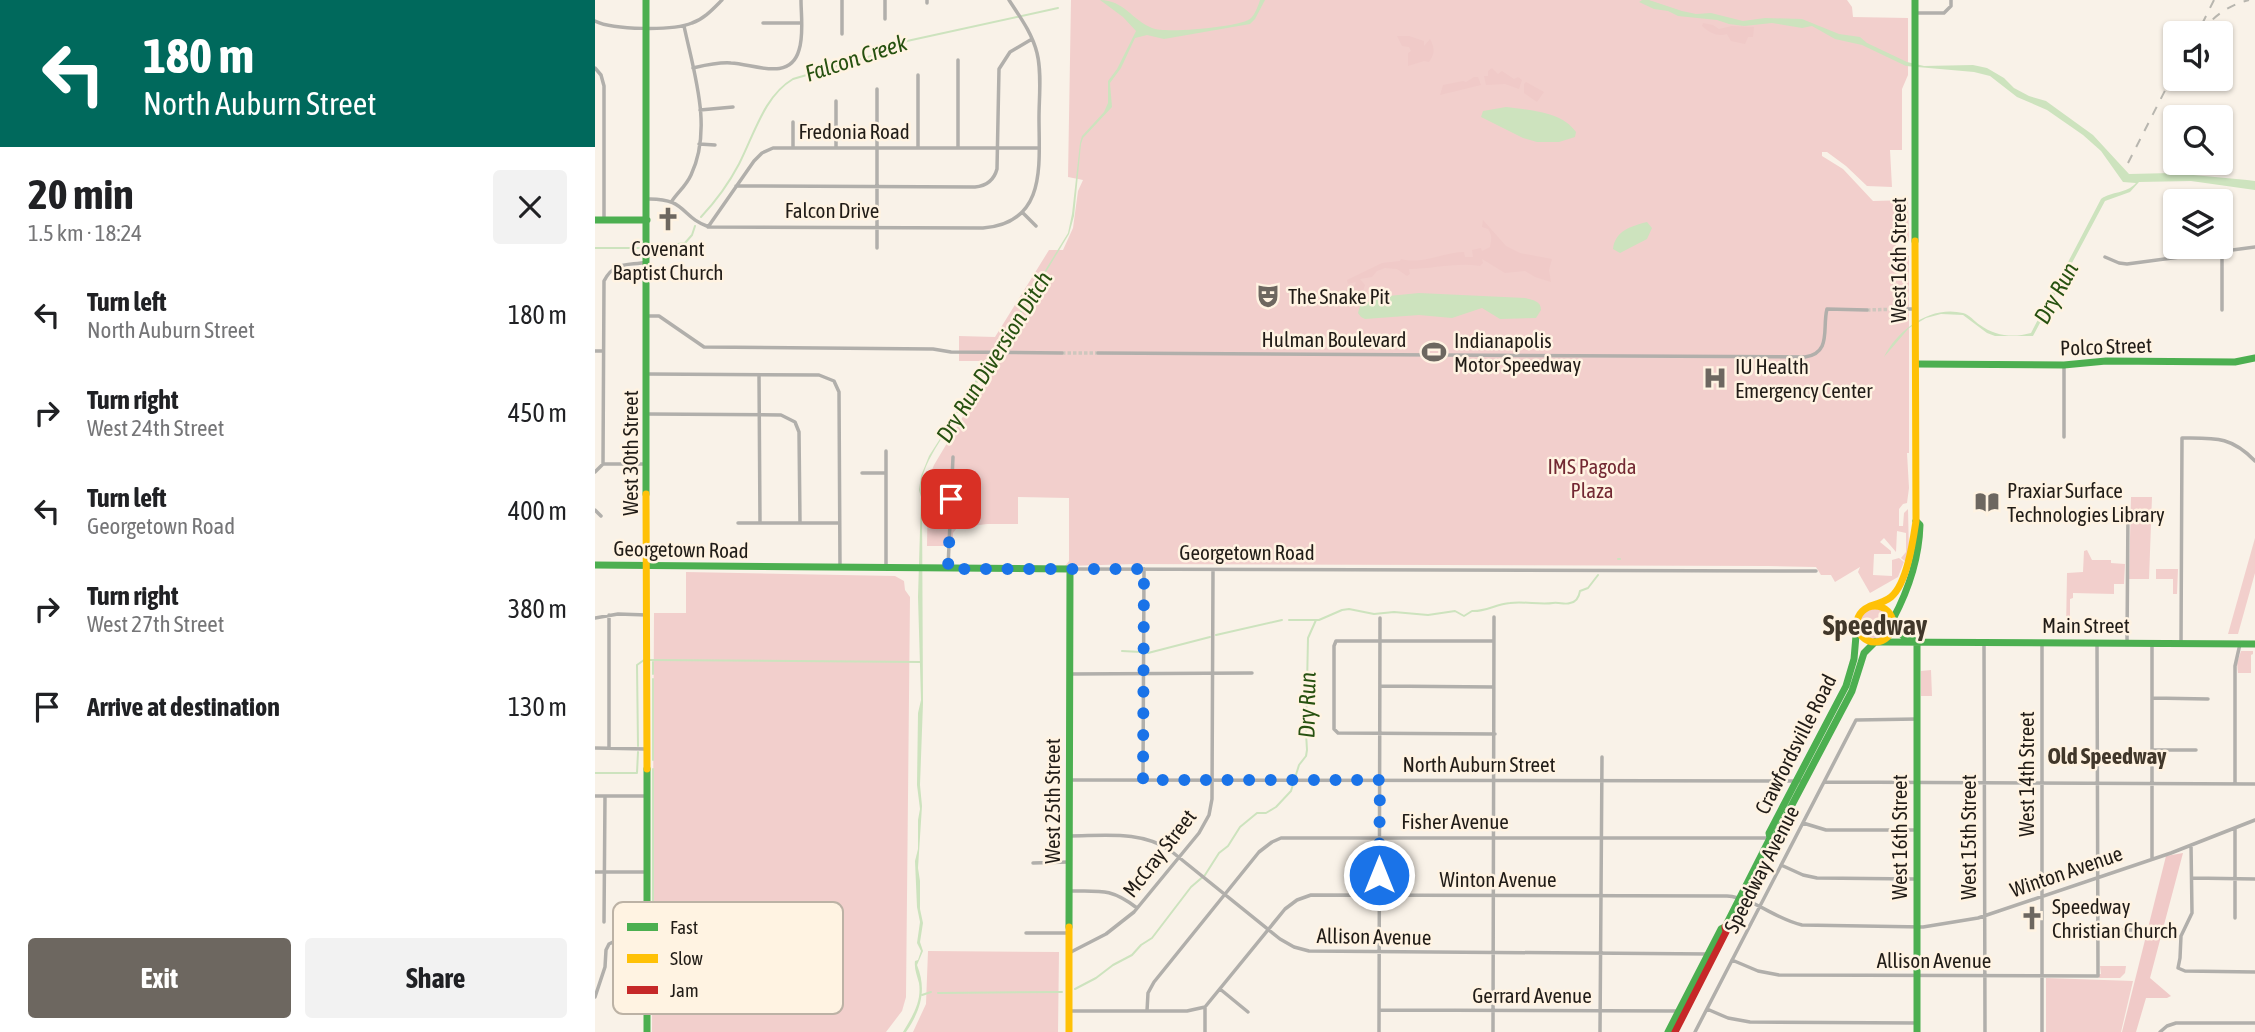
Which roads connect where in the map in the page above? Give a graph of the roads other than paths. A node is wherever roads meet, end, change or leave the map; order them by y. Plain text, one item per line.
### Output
1 (646, 0) edge
2 (721, 0) edge
3 (801, 0) edge
4 (842, 0) edge
5 (884, 0) edge
6 (1009, 0) edge
7 (1915, 0) edge
8 (1951, 0) edge
9 (1915, 13) junction
10 (884, 19) dead end
11 (595, 21) edge
12 (763, 23) dead end
13 (801, 23) junction
14 (684, 26) junction
15 (646, 28) junction
16 (842, 34) dead end
17 (1032, 39) junction
18 (958, 60) dead end
19 (595, 68) edge
20 (693, 68) junction
21 (918, 75) dead end
22 (877, 89) dead end
23 (836, 101) dead end
24 (733, 107) dead end
25 (700, 110) junction
26 (793, 122) dead end
27 (699, 144) junction
28 (715, 145) dead end
29 (793, 146) junction
30 (835, 147) junction
31 (877, 147) junction
32 (918, 147) junction
33 (958, 147) junction
34 (997, 147) junction
35 (1039, 148) junction
36 (736, 186) junction
37 (877, 187) junction
38 (647, 199) junction
39 (672, 201) junction
40 (1022, 212) junction
41 (595, 220) edge
42 (604, 220) junction
43 (647, 220) junction
44 (1036, 226) dead end
45 (708, 227) junction
46 (876, 228) junction
47 (2255, 247) edge
48 (877, 248) dead end
49 (2233, 250) edge
50 (2105, 257) dead end
51 (647, 258) junction
52 (2164, 259) edge
53 (2222, 259) edge
54 (1867, 310) tunnel mouth
55 (1905, 310) tunnel mouth
56 (2222, 310) dead end
57 (1916, 314) junction
58 (647, 316) junction
59 (595, 351) edge
60 (603, 351) junction
61 (1062, 353) tunnel mouth
62 (1098, 353) tunnel mouth
63 (2255, 358) edge
64 (1916, 363) junction
65 (2064, 365) junction
66 (647, 374) junction
67 (759, 375) junction
68 (647, 414) junction
69 (759, 414) junction
70 (2064, 437) dead end
71 (886, 451) dead end
72 (953, 457) dead end
73 (2255, 461) edge
74 (603, 464) junction
75 (647, 464) junction
76 (595, 472) edge
77 (862, 473) dead end
78 (886, 473) junction
79 (2127, 509) dead end
80 (595, 510) edge
81 (601, 516) dead end
82 (1916, 521) junction
83 (738, 523) dead end
84 (759, 523) junction
85 (800, 523) junction
86 (839, 523) junction
87 (595, 565) edge
88 (647, 566) junction
89 (839, 568) junction
90 (886, 569) junction
91 (948, 569) junction
92 (1070, 569) junction
93 (1144, 569) junction
94 (1213, 570) junction
95 (1816, 571) dead end
96 (1870, 606) junction
97 (609, 615) junction
98 (647, 615) junction
99 (1494, 617) dead end
100 (595, 618) edge
101 (1380, 618) dead end
102 (1893, 619) junction
103 (1857, 624) junction
104 (1380, 640) junction
105 (1494, 641) junction
106 (1877, 642) junction
107 (1917, 642) junction
108 (1984, 642) junction
109 (2042, 643) junction
110 (2097, 643) junction
111 (2127, 643) junction
112 (2153, 643) junction
113 (2181, 643) junction
114 (2240, 644) junction
115 (2255, 644) edge
116 (1214, 673) junction
117 (1252, 673) dead end
118 (1070, 674) junction
119 (1144, 674) junction
120 (1380, 686) junction
121 (1495, 687) junction
122 (2152, 698) junction
123 (2208, 699) dead end
124 (1917, 719) junction
125 (1380, 733) junction
126 (1495, 734) junction
127 (595, 748) edge
128 (609, 748) junction
129 (647, 749) junction
130 (2153, 750) junction
131 (2196, 750) dead end
132 (1602, 757) dead end
133 (1070, 780) junction
134 (1143, 780) junction
135 (1380, 780) junction
136 (1495, 780) junction
137 (1602, 780) junction
138 (1213, 781) junction
139 (1800, 781) junction
140 (1824, 782) junction
141 (1917, 782) junction
142 (1984, 782) junction
143 (2042, 783) junction
144 (2097, 783) junction
145 (2153, 783) junction
146 (2235, 784) junction
147 (2255, 784) edge
148 (595, 796) edge
149 (605, 796) junction
150 (647, 796) junction
151 (2255, 820) edge
152 (1803, 823) junction
153 (2235, 829) junction
154 (1917, 830) junction
155 (1069, 836) junction
156 (1379, 837) junction
157 (1494, 837) junction
158 (1602, 838) junction
159 (1770, 838) junction
160 (2191, 845) junction
161 (1179, 858) junction
162 (2152, 859) junction
163 (1069, 862) junction
164 (1033, 863) dead end
165 (1781, 865) junction
166 (595, 872) edge
167 (604, 872) junction
168 (647, 872) junction
169 (2098, 877) junction
170 (2192, 878) junction
171 (2235, 878) junction
172 (2255, 878) edge
173 (1916, 879) junction
174 (1069, 891) junction
175 (1379, 894) junction
176 (1224, 895) junction
177 (1494, 895) junction
178 (1601, 895) junction
179 (2042, 896) junction
180 (1740, 898) junction
181 (647, 902) edge
182 (1759, 907) junction
183 (1137, 908) junction
184 (1984, 916) junction
185 (2235, 918) dead end
186 (604, 922) dead end
187 (1917, 927) junction
188 (1268, 929) junction
189 (2098, 930) junction
190 (2145, 930) dead end
191 (1026, 933) dead end
192 (1069, 933) junction
193 (613, 942) edge
194 (1379, 952) junction
195 (1493, 952) junction
196 (1069, 953) junction
197 (1601, 953) junction
198 (1711, 954) junction
199 (1732, 960) junction
200 (2255, 972) edge
201 (1917, 976) junction
202 (1984, 976) junction
203 (2042, 976) junction
204 (1220, 989) junction
205 (595, 997) edge
206 (1205, 1007) junction
207 (1706, 1009) junction
208 (1379, 1010) junction
209 (1493, 1010) junction
210 (1069, 1011) junction
211 (1147, 1011) junction
212 (1601, 1011) junction
213 (1682, 1011) junction
214 (1248, 1012) dead end
215 (647, 1014) edge
216 (1917, 1023) junction
217 (2255, 1023) edge
218 (647, 1032) edge
219 (1069, 1032) edge
220 (1205, 1032) edge
221 (1379, 1032) edge
222 (1493, 1032) edge
223 (1601, 1032) edge
224 (1668, 1032) edge
225 (1675, 1032) edge
226 (1695, 1032) edge
227 (1917, 1032) edge
228 (1985, 1032) edge
229 (2042, 1032) edge
230 (2160, 1032) edge

1 - 15 main road, West 30th Street
2 - 14 street
3 - 13 street
4 - 16 street
5 - 10 street
6 - 17 street
7 - 9 main road, West 16th Street
8 - 9 street
9 - 57 main road, West 16th Street
11 - 15 street
12 - 13 street
13 - 20 street
14 - 15 street
14 - 20 street
15 - 38 main road, West 30th Street
17 - 34 street
17 - 35 street
18 - 33 street
19 - 42 street
20 - 25 street
21 - 32 street
22 - 31 street
23 - 30 street
24 - 25 street
25 - 27 street
26 - 29 street
27 - 28 street
27 - 39 street
29 - 30 street, Fredonia Road
29 - 36 street, Fredonia Road
30 - 31 street, Fredonia Road
31 - 32 street, Fredonia Road
31 - 37 street
32 - 33 street, Fredonia Road
33 - 34 street, Fredonia Road
34 - 35 street, Fredonia Road
34 - 37 street
35 - 40 street
36 - 37 street
36 - 45 street, Fredonia Road
37 - 46 street
38 - 39 street
38 - 43 main road, West 30th Street
39 - 45 street
40 - 44 street
40 - 46 street, Falcon Drive
41 - 42 main road
42 - 43 main road
43 - 51 main road, West 30th Street
45 - 46 street, Falcon Drive
46 - 48 street
47 - 49 street
50 - 52 street
51 - 58 main road, West 30th Street
51 - 60 street
53 - 56 street
54 - 62 street, Hulman Boulevard
55 - 57 street
57 - 64 main road, West 16th Street
58 - 61 street
58 - 66 main road, West 30th Street
59 - 60 street
60 - 74 street
63 - 65 main road, Polco Street
64 - 65 main road, Polco Street
64 - 82 main road, West 16th Street
65 - 70 street
66 - 67 street
66 - 68 main road, West 30th Street
67 - 69 street
67 - 86 street
68 - 69 street
68 - 75 main road, West 30th Street
69 - 84 street
69 - 85 street
71 - 78 street
72 - 91 street
73 - 113 street
74 - 75 street
74 - 76 street
75 - 88 main road, West 30th Street
77 - 78 street
78 - 90 street
79 - 111 street
80 - 81 street
82 - 96 main road, West 16th Street
82 - 102 main road, West 16th Street
83 - 84 street
84 - 85 street
85 - 86 street
86 - 89 street
87 - 88 main road, Georgetown Road
88 - 89 main road, Georgetown Road
88 - 98 main road, West 30th Street
89 - 90 main road, Georgetown Road
90 - 91 main road, Georgetown Road
91 - 92 main road, Georgetown Road
92 - 93 street, Georgetown Road
92 - 118 main road, West 25th Street
93 - 94 street, Georgetown Road
93 - 119 street
94 - 95 street, Georgetown Road
94 - 116 street, McCray Street
96 - 102 main road
96 - 103 main road
97 - 98 street
97 - 100 street
97 - 128 street
98 - 129 main road, West 30th Street
99 - 105 street
101 - 104 street
102 - 106 main road
102 - 107 main road
103 - 106 main road
103 - 139 main road, Crawfordsville Road
104 - 105 street
104 - 120 street
104 - 125 street
105 - 121 street
106 - 107 main road, Main Street
106 - 139 main road, Crawfordsville Road
107 - 108 main road, Main Street
107 - 124 main road, West 16th Street
108 - 109 main road, Main Street
108 - 142 street, West 15th Street
109 - 110 main road, Main Street
109 - 143 street, West 14th Street
110 - 111 main road, Main Street
110 - 144 street
111 - 112 main road, Main Street
112 - 113 main road, Main Street
112 - 122 street
113 - 114 main road, Main Street
114 - 115 main road, Main Street
114 - 146 street
116 - 117 street
116 - 119 street
116 - 138 street, McCray Street
118 - 119 street
118 - 133 main road, West 25th Street
119 - 134 street
120 - 121 street
120 - 125 street
121 - 126 street
122 - 123 street
122 - 130 street
124 - 140 street, Speedway Avenue
124 - 141 main road, West 16th Street
125 - 126 street
125 - 135 street
126 - 136 street
127 - 128 street
128 - 129 street
129 - 150 main road, West 30th Street
130 - 131 street
130 - 145 street
132 - 137 street
133 - 134 street, North Auburn Street
133 - 155 main road, West 25th Street
134 - 138 street, North Auburn Street
135 - 136 street, North Auburn Street
135 - 138 street, North Auburn Street
135 - 156 street
136 - 137 street, North Auburn Street
136 - 157 street
137 - 139 street, North Auburn Street
137 - 158 street
138 - 161 street, McCray Street
139 - 159 main road, Crawfordsville Road
140 - 141 street
140 - 152 street, Speedway Avenue
141 - 142 street
141 - 154 main road, West 16th Street
142 - 143 street
142 - 184 street, West 15th Street
143 - 144 street
143 - 179 street, West 14th Street
144 - 145 street
144 - 169 street
145 - 146 street
145 - 162 street
146 - 147 street
148 - 149 street
149 - 150 street
149 - 167 street
150 - 168 main road, West 30th Street
151 - 153 street, Winton Avenue
152 - 154 street
152 - 165 street, Speedway Avenue
153 - 160 street, Winton Avenue
153 - 171 street
154 - 173 main road, West 16th Street
155 - 161 street, Allison Avenue
155 - 163 main road, West 25th Street
156 - 157 street, Fisher Avenue
156 - 175 street
156 - 176 street, Fisher Avenue
157 - 158 street, Fisher Avenue
157 - 177 street
158 - 159 street, Fisher Avenue
158 - 178 street
159 - 180 main road, Crawfordsville Road
160 - 162 street, Winton Avenue
160 - 170 street
161 - 176 street, Allison Avenue
161 - 183 street, McCray Street
162 - 169 street, Winton Avenue
163 - 164 street
163 - 174 main road, West 25th Street
165 - 173 street
165 - 182 street, Speedway Avenue
166 - 167 street
167 - 168 street
167 - 186 street
168 - 181 main road, West 30th Street
169 - 179 street, Winton Avenue
169 - 189 street
170 - 171 street
170 - 200 street
171 - 172 street
171 - 185 street
173 - 187 main road, West 16th Street
174 - 183 street
174 - 192 main road, West 25th Street
175 - 177 street, Winton Avenue
175 - 188 street, Winton Avenue
175 - 194 street
176 - 188 street, Allison Avenue
176 - 211 street, Fisher Avenue
177 - 178 street, Winton Avenue
177 - 195 street
178 - 180 street, Winton Avenue
178 - 197 street
179 - 184 street, Winton Avenue
179 - 203 street, West 14th Street
180 - 182 street, Winton Avenue
180 - 198 main road, Crawfordsville Road
182 - 187 street, Winton Avenue
182 - 199 street, Speedway Avenue
183 - 196 street, McCray Street
184 - 187 street, Winton Avenue
184 - 202 street, West 15th Street
187 - 201 main road, West 16th Street
188 - 194 street, Allison Avenue
188 - 204 street, Winton Avenue
189 - 190 street
189 - 203 street, Allison Avenue
191 - 192 street
192 - 196 main road, West 25th Street
193 - 205 street
194 - 195 street, Allison Avenue
194 - 208 street
195 - 197 street, Allison Avenue
195 - 209 street
196 - 210 main road, West 25th Street
197 - 198 street, Allison Avenue
197 - 212 street
198 - 213 main road, Crawfordsville Road
199 - 201 street, Allison Avenue
199 - 207 street, Speedway Avenue
201 - 202 street, Allison Avenue
201 - 216 main road, West 16th Street
202 - 203 street, Allison Avenue
202 - 228 street, West 15th Street
203 - 229 street, West 14th Street
204 - 206 street, Winton Avenue
204 - 214 street
206 - 211 street
206 - 220 street
207 - 216 street
207 - 226 street, Speedway Avenue
208 - 209 street, Gerrard Avenue
208 - 221 street
209 - 212 street, Gerrard Avenue
209 - 222 street
210 - 211 street
210 - 219 main road, West 25th Street
212 - 213 street, Gerrard Avenue
212 - 223 street
213 - 224 main road, Crawfordsville Road
213 - 225 main road, Crawfordsville Road
215 - 218 main road, West 30th Street
216 - 227 main road, West 16th Street
217 - 230 street

